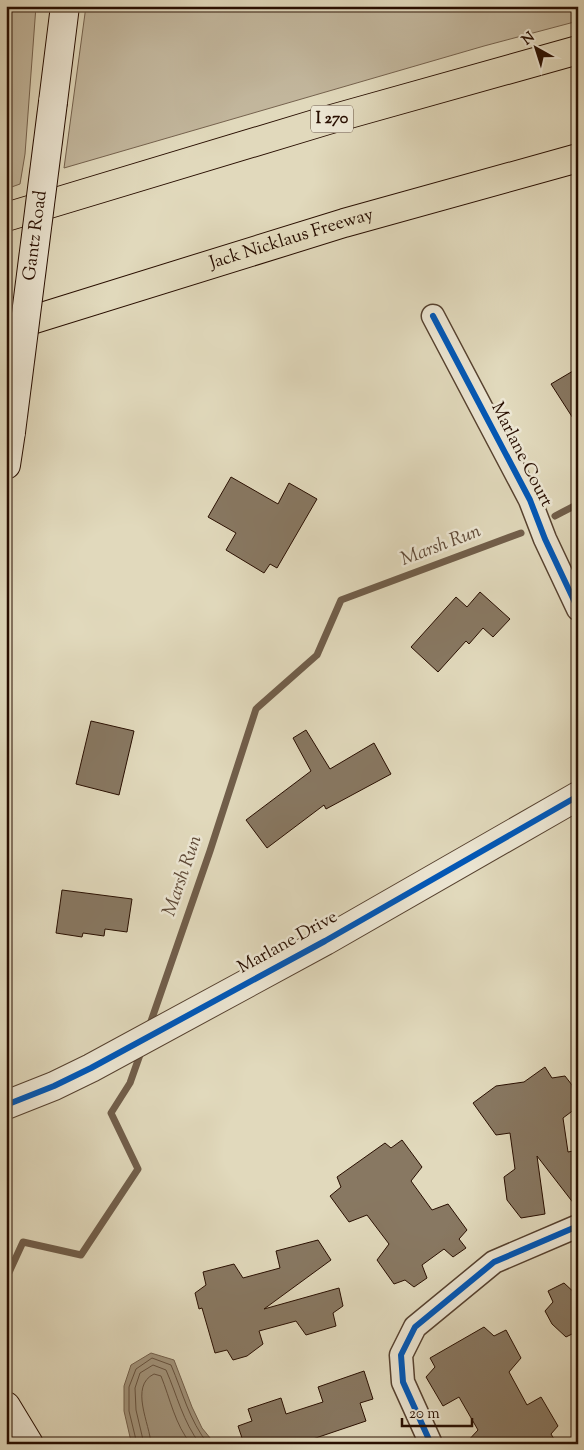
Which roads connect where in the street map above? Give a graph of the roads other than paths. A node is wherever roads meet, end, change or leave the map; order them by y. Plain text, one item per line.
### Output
1 (65, 6) edge
2 (578, 50) edge
3 (578, 158) edge
4 (6, 217) edge
5 (433, 316) dead end
6 (6, 328) edge
7 (6, 465) edge
8 (578, 609) edge
9 (578, 796) edge
10 (6, 1105) edge
11 (578, 1226) edge
12 (6, 1406) edge
13 (29, 1444) edge
14 (431, 1444) edge

1 - 7 street, Gantz Road, bridge
2 - 4 highway, I 270
3 - 6 highway, Jack Nicklaus Freeway
5 - 8 street, Marlane Court
9 - 10 street, Marlane Drive
11 - 14 street
12 - 13 street

